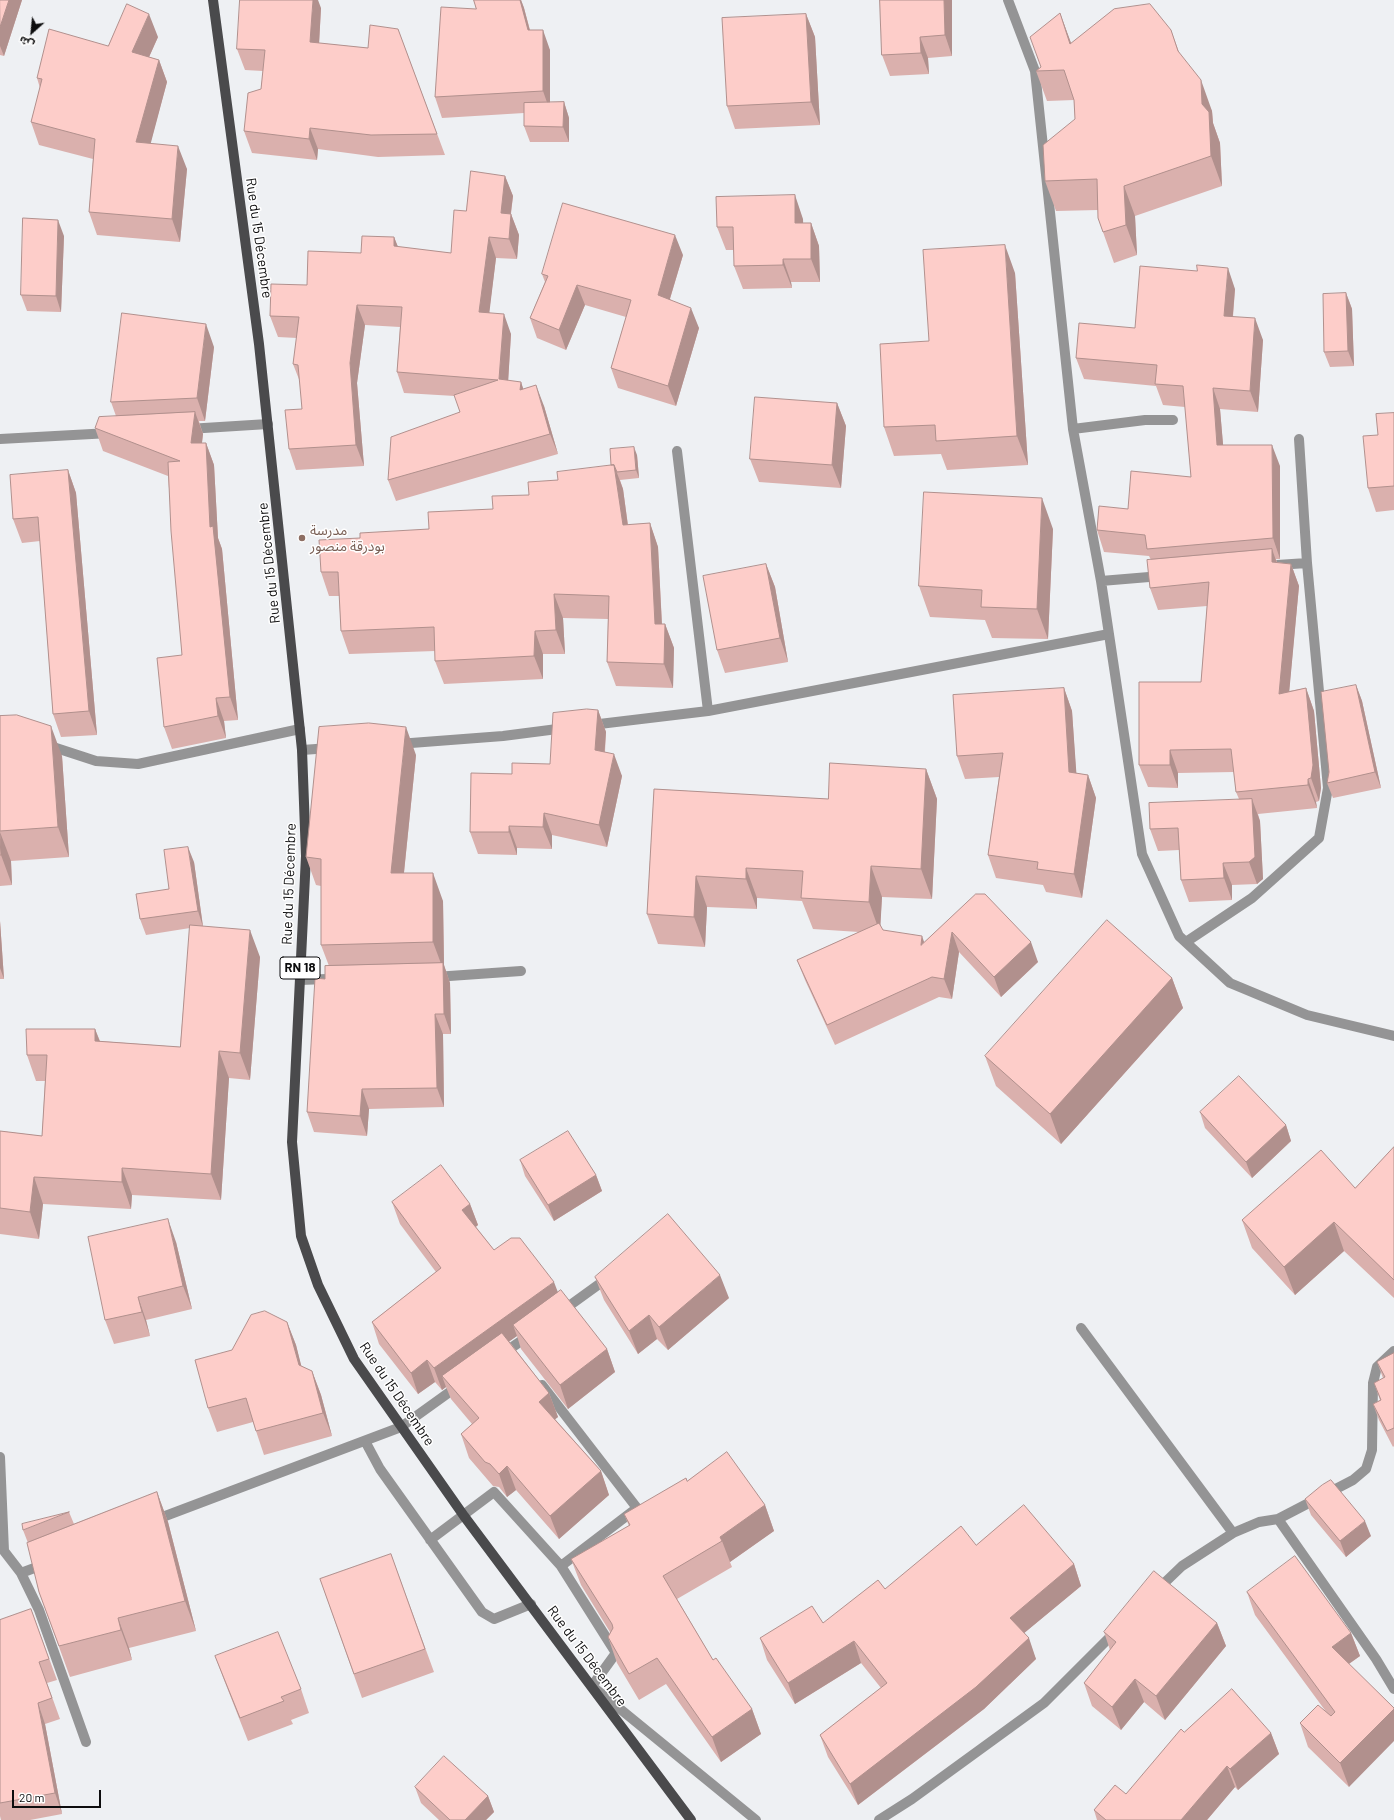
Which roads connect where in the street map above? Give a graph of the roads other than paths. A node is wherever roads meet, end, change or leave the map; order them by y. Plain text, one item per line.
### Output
1 (213, 0) edge
2 (1008, 0) edge
3 (1173, 420) dead end
4 (268, 424) junction
5 (1073, 428) junction
6 (181, 429) edge
7 (118, 432) edge
8 (0, 439) edge
9 (1299, 439) dead end
10 (677, 450) dead end
11 (1307, 563) junction
12 (1267, 566) edge
13 (1172, 575) edge
14 (1101, 581) junction
15 (1109, 634) junction
16 (708, 711) junction
17 (300, 729) junction
18 (39, 742) edge
19 (387, 744) edge
20 (341, 748) edge
21 (302, 750) junction
22 (1186, 942) junction
23 (521, 971) dead end
24 (427, 977) edge
25 (339, 979) edge
26 (300, 980) junction
27 (1394, 1036) edge
28 (616, 1272) edge
29 (551, 1319) edge
30 (538, 1328) edge
31 (1081, 1328) dead end
32 (1394, 1351) edge
33 (494, 1360) edge
34 (469, 1378) edge
35 (536, 1378) edge
36 (401, 1426) junction
37 (365, 1440) junction
38 (0, 1457) edge
39 (464, 1516) junction
40 (1278, 1519) junction
41 (142, 1525) edge
42 (1233, 1533) junction
43 (430, 1540) junction
44 (56, 1559) edge
45 (561, 1566) junction
46 (20, 1573) junction
47 (1148, 1600) edge
48 (531, 1604) junction
49 (1125, 1622) edge
50 (592, 1686) junction
51 (1394, 1689) edge
52 (86, 1742) dead end
53 (691, 1820) edge
54 (756, 1820) edge
55 (879, 1820) edge

1 - 4 main road, Rue du 15 Décembre / RN 18
2 - 5 street
3 - 5 street
4 - 6 street
4 - 17 main road, Rue du 15 Décembre / RN 18
5 - 14 street
7 - 8 street
9 - 11 street
10 - 16 street
11 - 12 street
11 - 22 street
13 - 14 street
14 - 15 street
15 - 16 street
15 - 22 street
16 - 19 street
17 - 18 street
17 - 21 main road, Rue du 15 Décembre / RN 18
20 - 21 street
21 - 26 main road, Rue du 15 Décembre / RN 18
22 - 27 street
23 - 24 street
25 - 26 street
26 - 36 main road, Rue du 15 Décembre / RN 18
28 - 29 street
30 - 33 street
31 - 42 street
32 - 40 street
34 - 36 street
35 - 45 street
36 - 37 street
36 - 39 main road, Rue du 15 Décembre / RN 18
37 - 41 street
37 - 43 street
38 - 46 street
39 - 43 street
39 - 45 street
39 - 48 main road, Rue du 15 Décembre / RN 18
40 - 42 street
40 - 51 street
42 - 47 street
43 - 48 street
44 - 46 street
45 - 50 street
46 - 52 street
48 - 50 main road, Rue du 15 Décembre / RN 18
49 - 55 street
50 - 53 main road, Rue du 15 Décembre / RN 18
50 - 54 street

